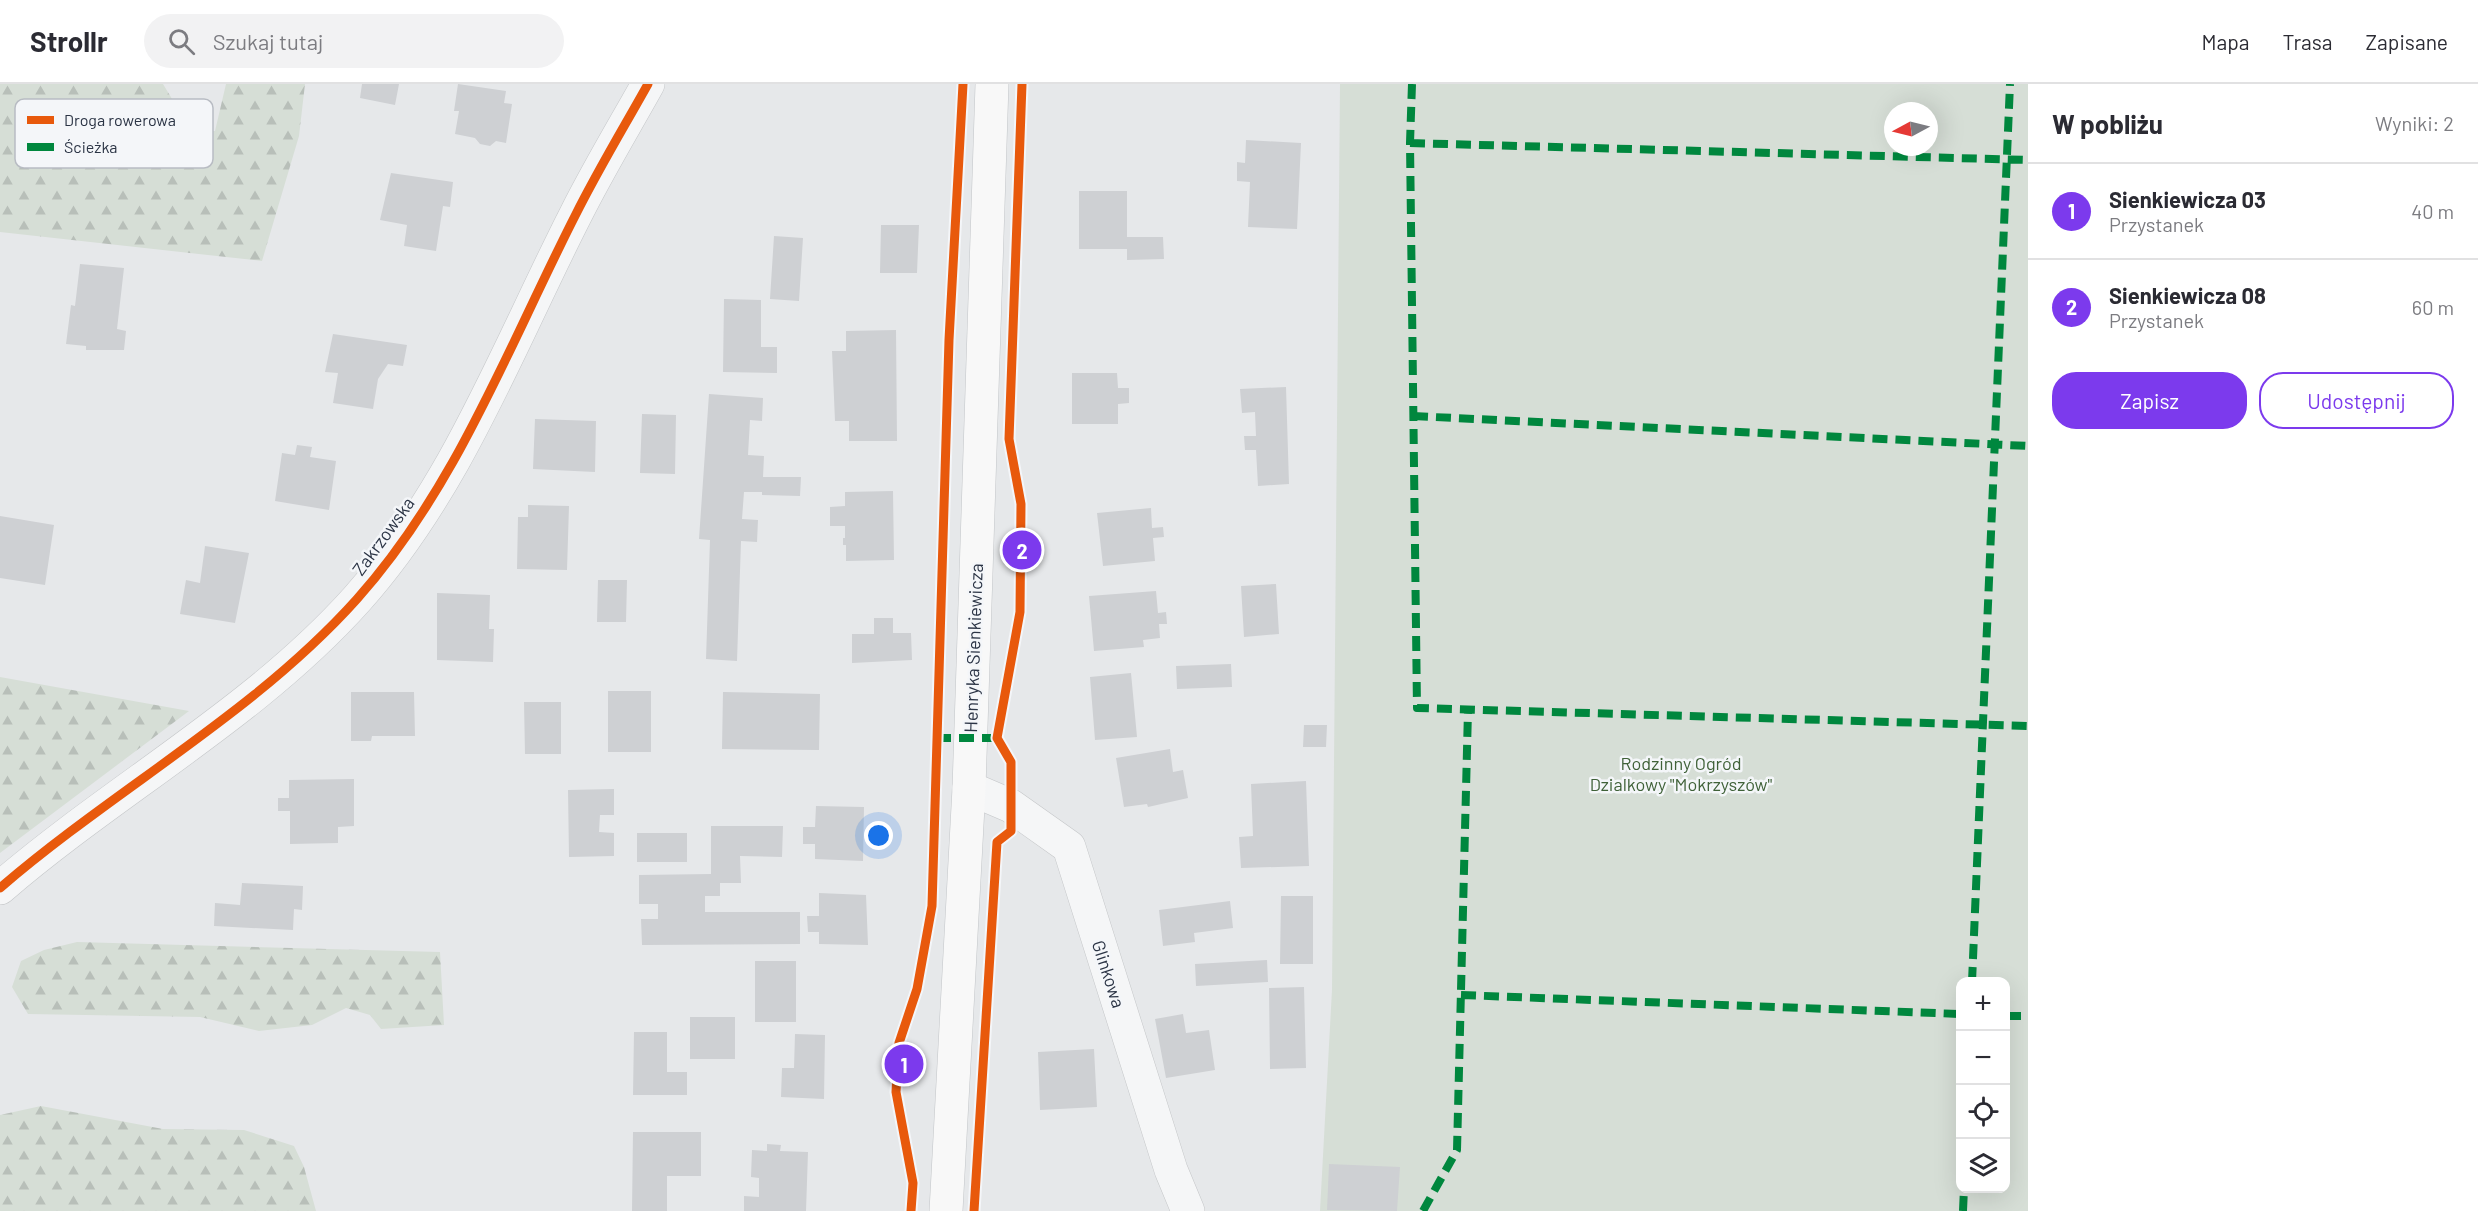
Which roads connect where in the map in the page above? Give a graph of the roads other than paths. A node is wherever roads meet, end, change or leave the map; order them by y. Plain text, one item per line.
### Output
1 (648, 84) edge
2 (992, 84) edge
3 (969, 788) junction
4 (0, 888) edge
5 (946, 1211) edge
6 (1188, 1211) edge

1 - 4 street, Zakrzowska
2 - 3 main road, Henryka Sienkiewicza
3 - 5 main road, Henryka Sienkiewicza
3 - 6 street, Glinkowa

